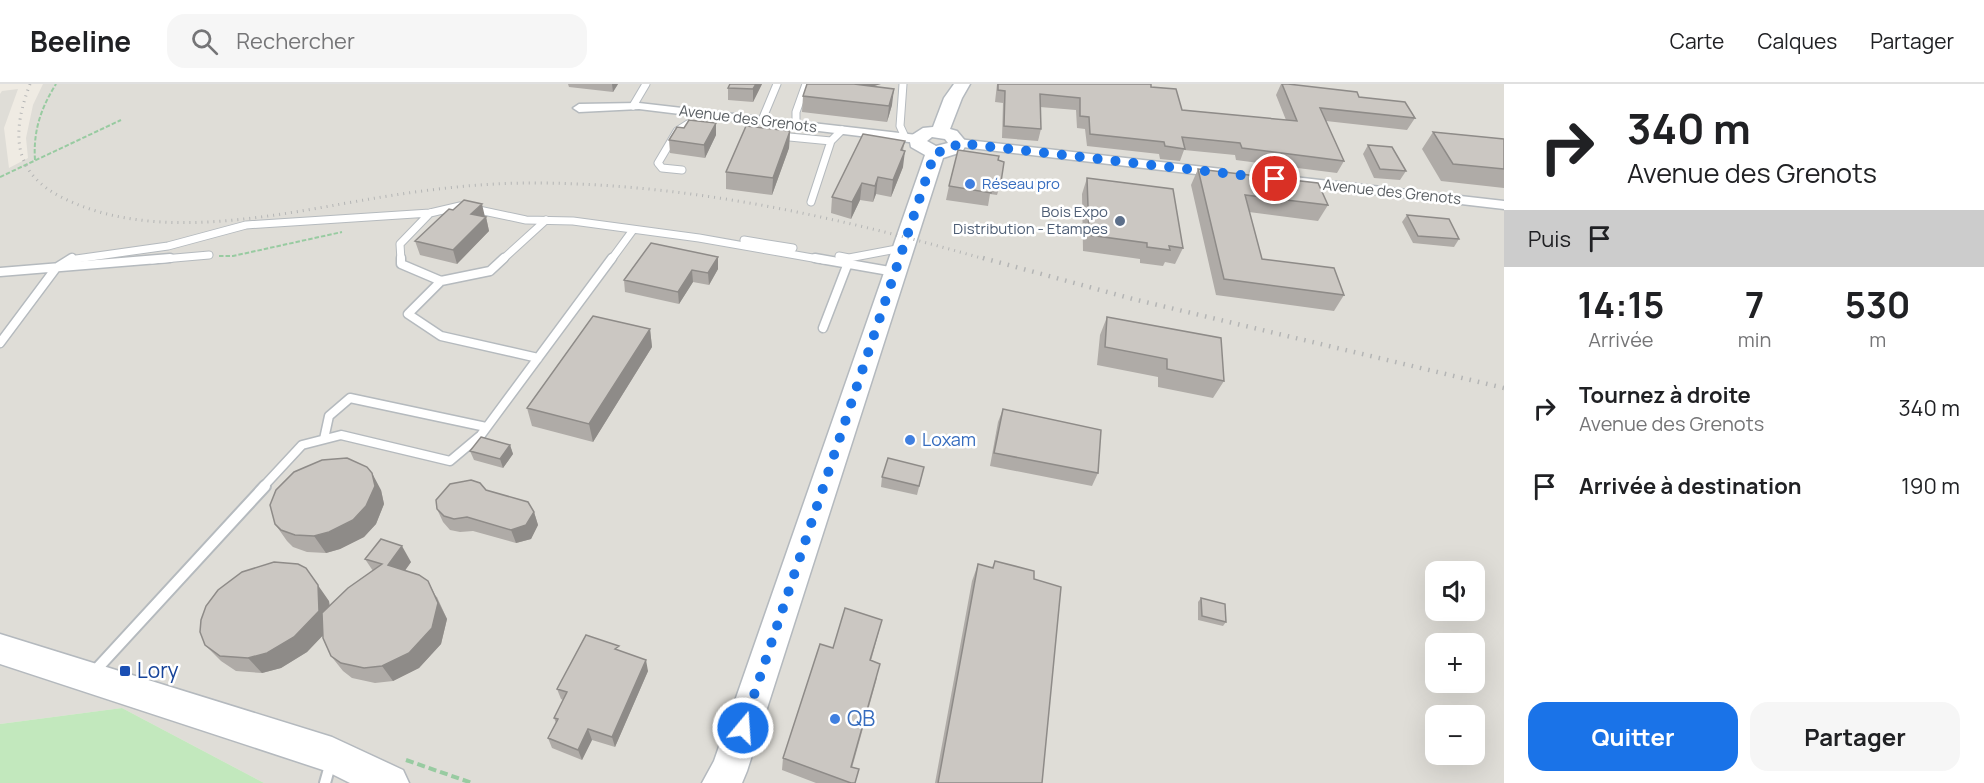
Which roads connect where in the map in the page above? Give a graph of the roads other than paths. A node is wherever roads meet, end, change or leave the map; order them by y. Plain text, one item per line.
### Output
1 (646, 84) edge
2 (777, 84) edge
3 (806, 84) edge
4 (903, 84) edge
5 (962, 84) edge
6 (633, 106) junction
7 (579, 108) dead end
8 (695, 113) junction
9 (762, 120) junction
10 (796, 124) junction
11 (842, 130) junction
12 (774, 135) edge
13 (831, 141) junction
14 (931, 141) junction
15 (682, 170) dead end
16 (1234, 174) edge
17 (1281, 180) edge
18 (811, 202) dead end
19 (1504, 205) edge
20 (430, 213) junction
21 (546, 220) junction
22 (633, 230) junction
23 (699, 238) junction
24 (209, 255) road end
25 (900, 260) junction
26 (848, 263) junction
27 (56, 268) junction
28 (0, 272) edge
29 (441, 281) junction
30 (823, 328) dead end
31 (0, 343) edge
32 (538, 358) junction
33 (486, 427) junction
34 (324, 439) junction
35 (0, 649) edge
36 (88, 678) junction
37 (329, 769) edge
38 (726, 779) edge
39 (390, 783) edge

1 - 6 lane
2 - 9 lane
3 - 10 lane
4 - 14 lane
5 - 14 main road
6 - 7 street, Avenue des Grenots
6 - 8 street, Avenue des Grenots
8 - 9 street, Avenue des Grenots
8 - 15 lane
9 - 10 street, Avenue des Grenots
10 - 11 street, Avenue des Grenots
11 - 13 lane
11 - 14 street, Avenue des Grenots
12 - 13 lane
13 - 18 lane
14 - 16 street, Avenue des Grenots
14 - 25 main road
17 - 19 street, Avenue des Grenots
20 - 21 lane
20 - 27 lane
20 - 29 lane
21 - 22 lane
21 - 29 lane
22 - 23 lane
22 - 32 lane
23 - 25 lane
23 - 26 lane
24 - 27 lane
25 - 26 lane
25 - 38 main road
26 - 30 lane
27 - 28 lane
27 - 31 lane
29 - 32 lane
32 - 33 lane
33 - 34 lane
33 - 34 lane
34 - 36 lane
35 - 36 main road
36 - 37 main road
37 - 39 main road

